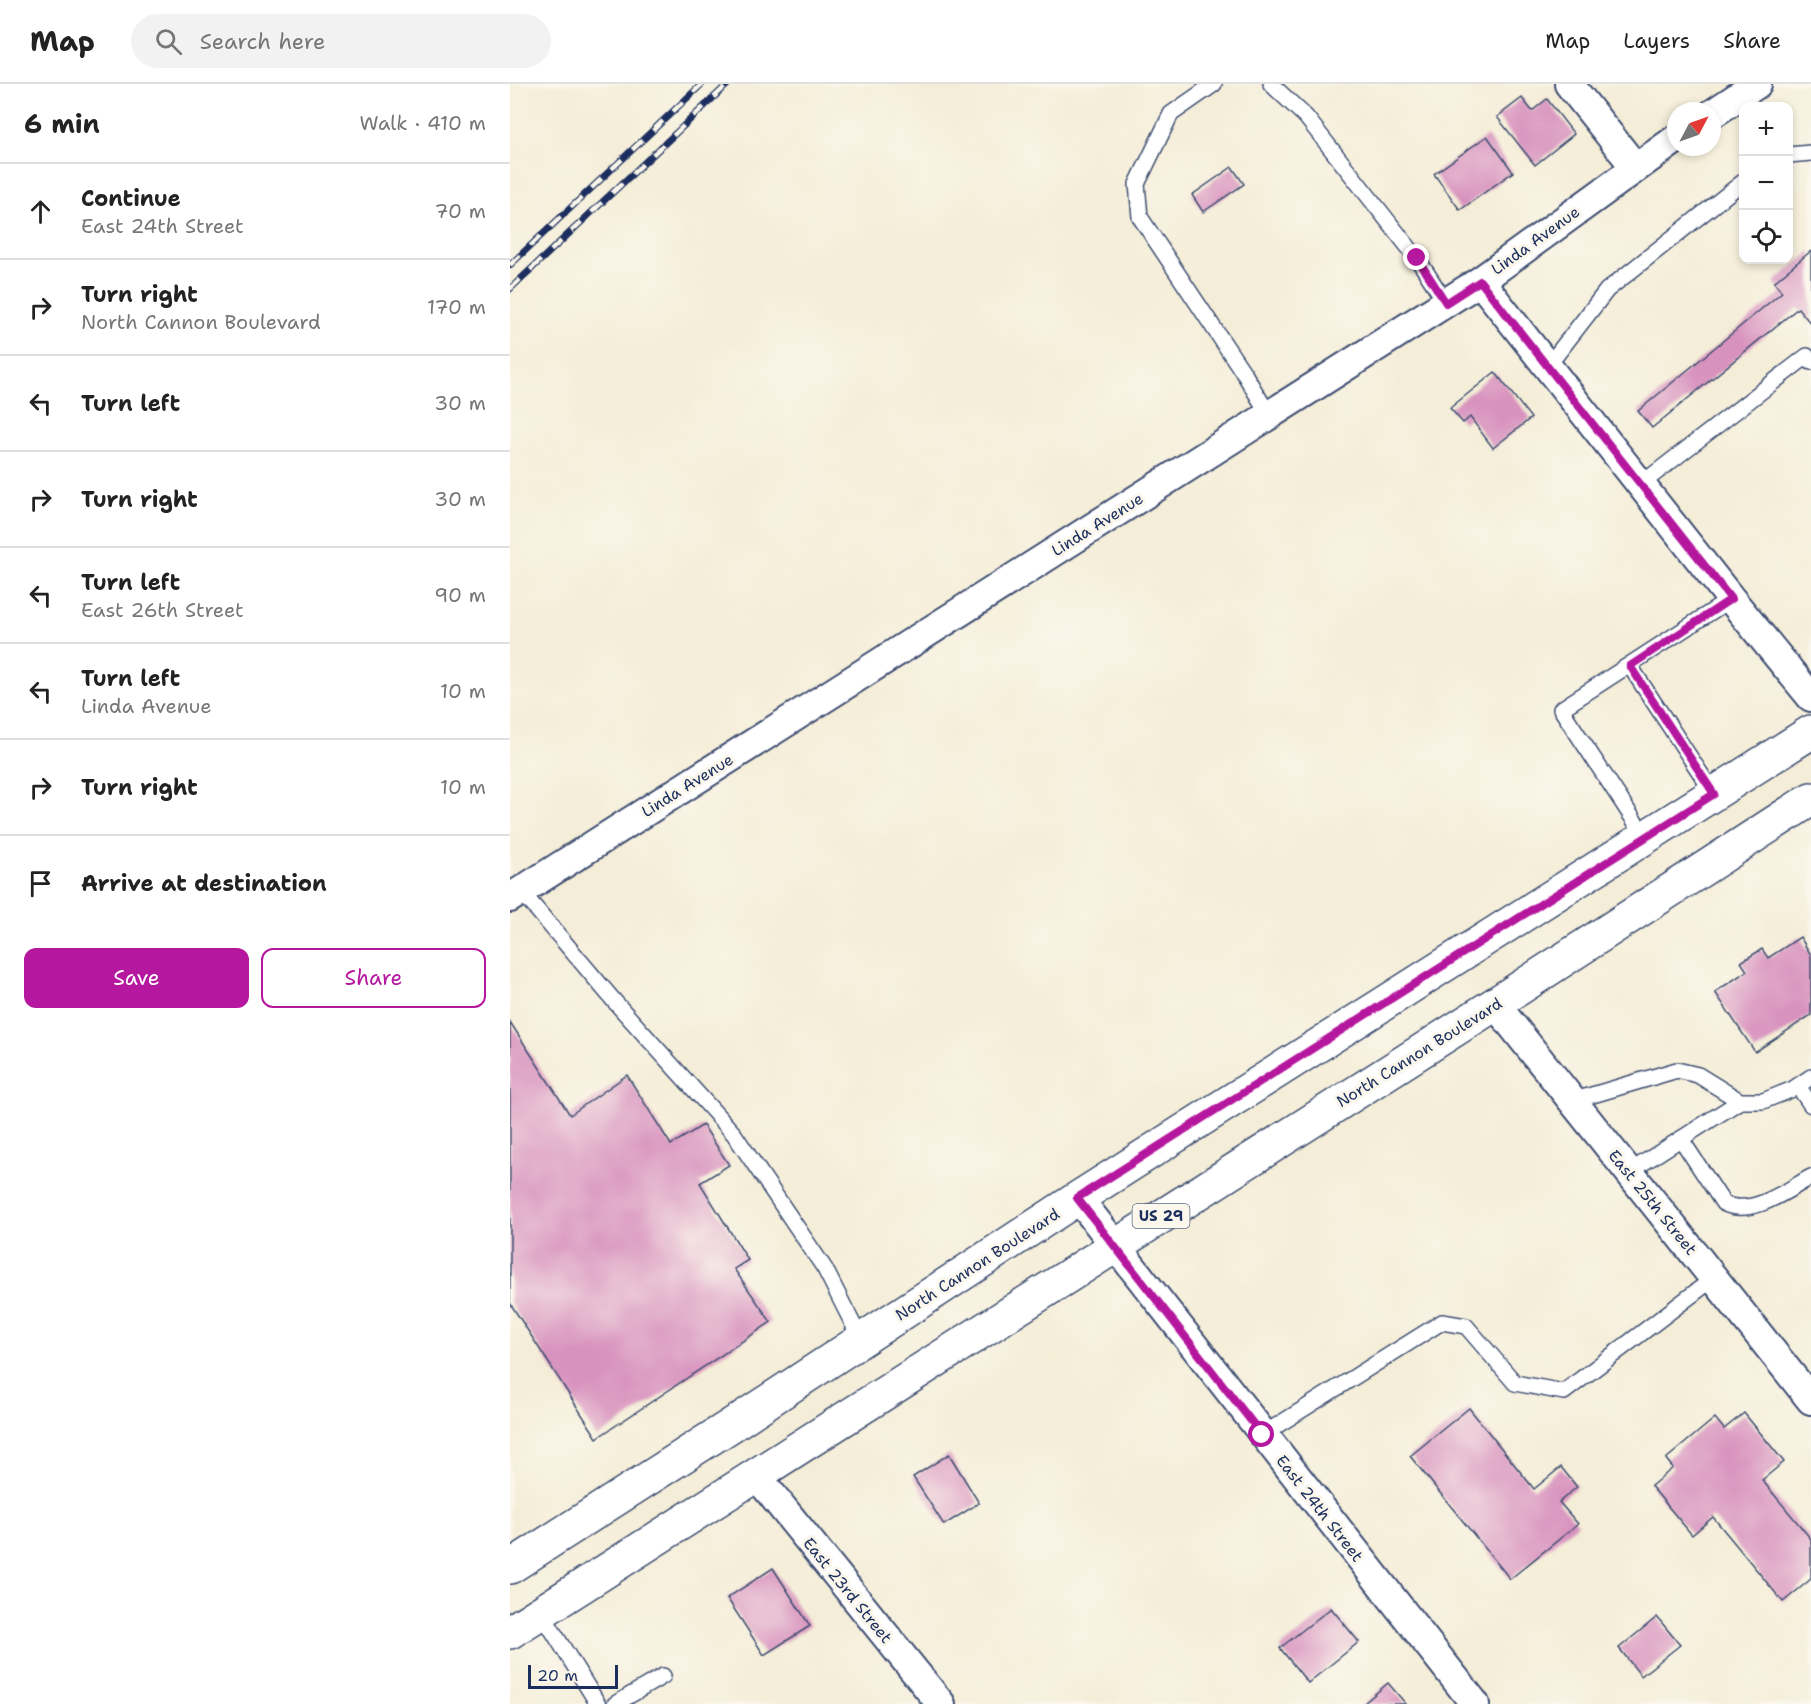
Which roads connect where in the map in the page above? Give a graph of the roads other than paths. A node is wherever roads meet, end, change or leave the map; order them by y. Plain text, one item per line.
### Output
1 (1214, 84) edge
2 (1271, 84) edge
3 (1569, 84) edge
4 (1757, 84) edge
5 (1721, 108) edge
6 (1667, 145) edge
7 (1811, 153) edge
8 (1793, 155) edge
9 (1635, 167) junction
10 (1739, 184) edge
11 (1480, 281) junction
12 (1446, 303) junction
13 (1811, 362) edge
14 (1547, 367) junction
15 (1269, 415) junction
16 (1640, 485) junction
17 (1731, 599) junction
18 (1630, 666) junction
19 (1811, 697) edge
20 (1811, 732) edge
21 (1714, 794) junction
22 (1811, 798) edge
23 (1645, 837) junction
24 (515, 894) edge
25 (1495, 1004) junction
26 (1811, 1077) edge
27 (1798, 1086) junction
28 (1572, 1101) junction
29 (1740, 1101) junction
30 (1811, 1105) edge
31 (1681, 1139) junction
32 (1629, 1172) junction
33 (1811, 1177) edge
34 (1077, 1198) junction
35 (1114, 1247) junction
36 (1714, 1278) junction
37 (861, 1340) junction
38 (1811, 1400) edge
39 (1262, 1435) junction
40 (756, 1475) junction
41 (510, 1567) edge
42 (541, 1612) junction
43 (510, 1632) edge
44 (663, 1676) dead end
45 (598, 1704) edge
46 (615, 1704) edge
47 (941, 1704) edge
48 (1475, 1704) edge

1 - 15 lane
2 - 12 lane
3 - 9 street
4 - 5 street
6 - 9 street, Linda Avenue
7 - 8 lane
9 - 11 street, Linda Avenue
10 - 14 lane
11 - 12 street, Linda Avenue
11 - 14 street
12 - 15 street, Linda Avenue
13 - 16 lane
14 - 16 street
15 - 24 street, Linda Avenue
16 - 17 street
17 - 18 lane
17 - 19 street
18 - 21 lane
18 - 23 lane
20 - 21 main road, North Cannon Boulevard
21 - 23 main road, North Cannon Boulevard
22 - 25 main road, North Cannon Boulevard / US 29
23 - 34 main road, North Cannon Boulevard
24 - 37 lane
25 - 28 street, East 25th Street
25 - 35 main road, North Cannon Boulevard / US 29
26 - 27 lane
27 - 29 lane
27 - 30 lane
28 - 29 lane
28 - 32 street, East 25th Street
29 - 31 lane
31 - 32 lane
31 - 33 lane
32 - 36 street, East 25th Street
34 - 35 street, East 24th Street
34 - 37 main road, North Cannon Boulevard
35 - 39 street, East 24th Street
35 - 40 main road, North Cannon Boulevard / US 29
36 - 38 street, East 25th Street
36 - 39 lane
37 - 41 main road, North Cannon Boulevard
39 - 48 street, East 24th Street
40 - 42 main road, North Cannon Boulevard / US 29
40 - 47 street, East 23rd Street
42 - 43 main road, North Cannon Boulevard / US 29
42 - 45 lane
44 - 46 lane

